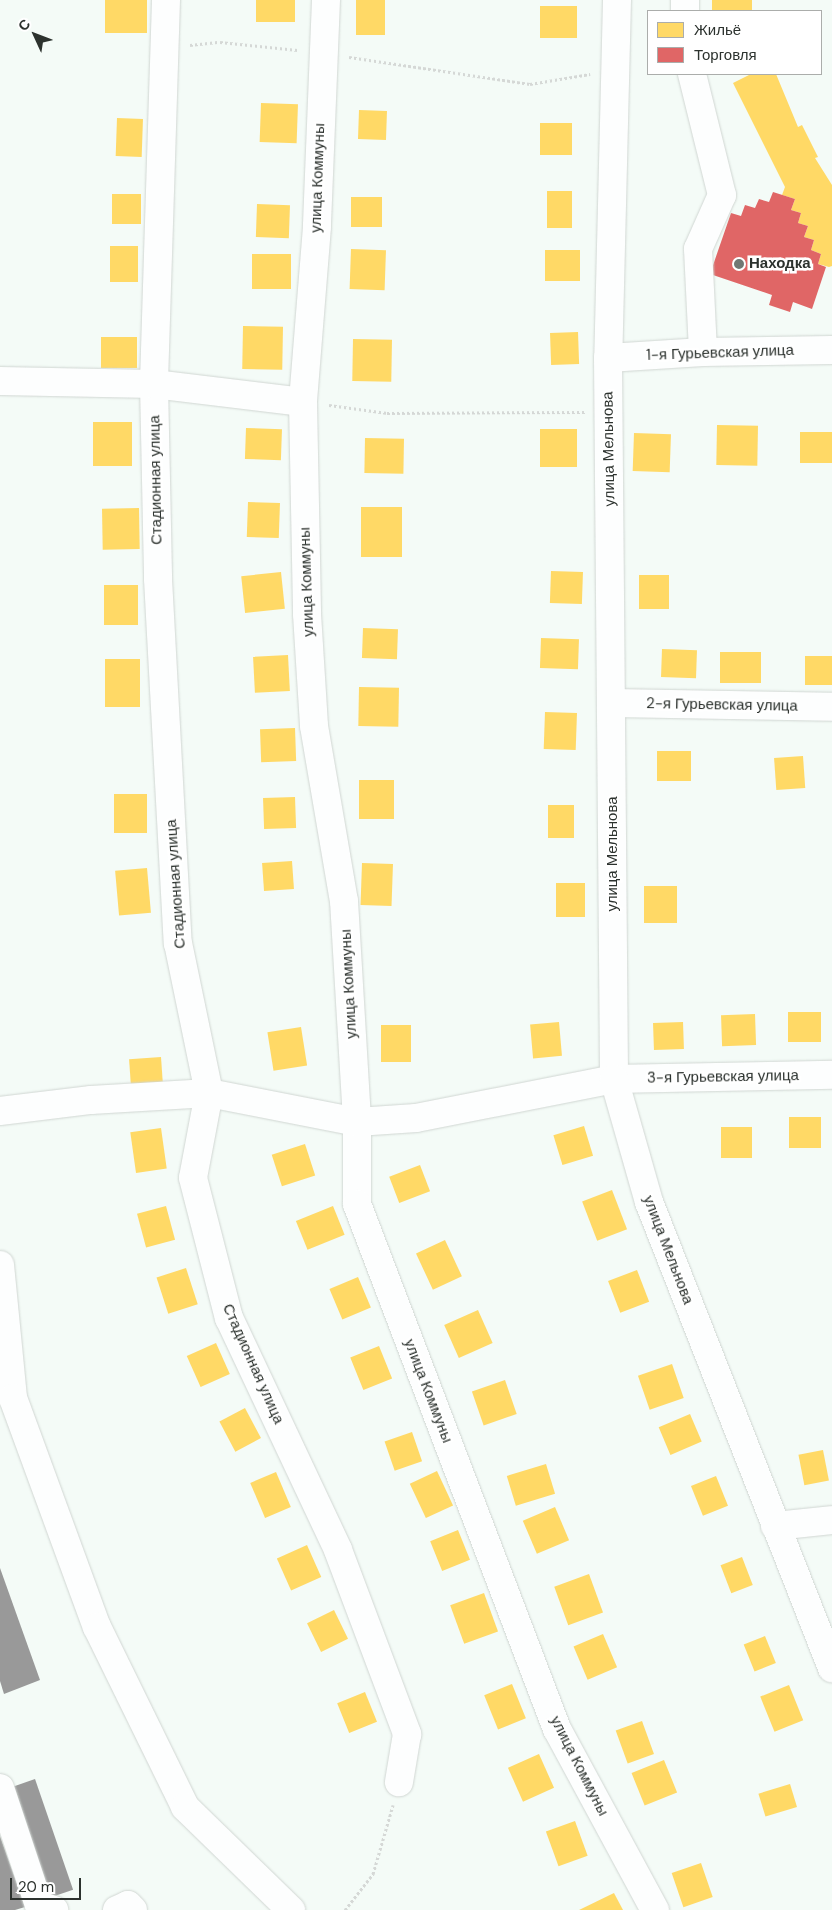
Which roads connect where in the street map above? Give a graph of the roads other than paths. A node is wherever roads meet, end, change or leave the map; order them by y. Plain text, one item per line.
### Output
1 (166, 0) edge
2 (326, 0) edge
3 (618, 0) edge
4 (692, 75) edge
5 (832, 350) edge
6 (703, 352) junction
7 (608, 358) junction
8 (0, 381) edge
9 (154, 384) junction
10 (303, 402) junction
11 (612, 703) junction
12 (832, 707) edge
13 (832, 1075) edge
14 (614, 1079) junction
15 (209, 1094) junction
16 (0, 1111) edge
17 (357, 1122) junction
18 (0, 1265) edge
19 (832, 1520) edge
20 (775, 1526) junction
21 (832, 1668) edge
22 (399, 1782) road end
23 (0, 1788) edge
24 (54, 1910) edge
25 (117, 1910) edge
26 (133, 1910) edge
27 (291, 1910) edge
28 (655, 1910) edge

1 - 9 street, Стадионная улица
2 - 10 street, улица Коммуны
3 - 7 street, улица Мельнова
4 - 6 street
5 - 6 street, 1-я Гурьевская улица
6 - 7 street, 1-я Гурьевская улица
7 - 11 street, улица Мельнова
8 - 9 street
9 - 10 street
9 - 15 street, Стадионная улица
10 - 17 street, улица Коммуны
11 - 12 street, 2-я Гурьевская улица
11 - 14 street, улица Мельнова
13 - 14 street, 3-я Гурьевская улица
14 - 17 street, 3-я Гурьевская улица
14 - 20 street, улица Мельнова
15 - 16 street, 3-я Гурьевская улица
15 - 17 street, 3-я Гурьевская улица
15 - 22 street, Стадионная улица
17 - 28 street, улица Коммуны
18 - 27 street
19 - 20 street
20 - 21 street, улица Мельнова
23 - 24 street
25 - 26 street

